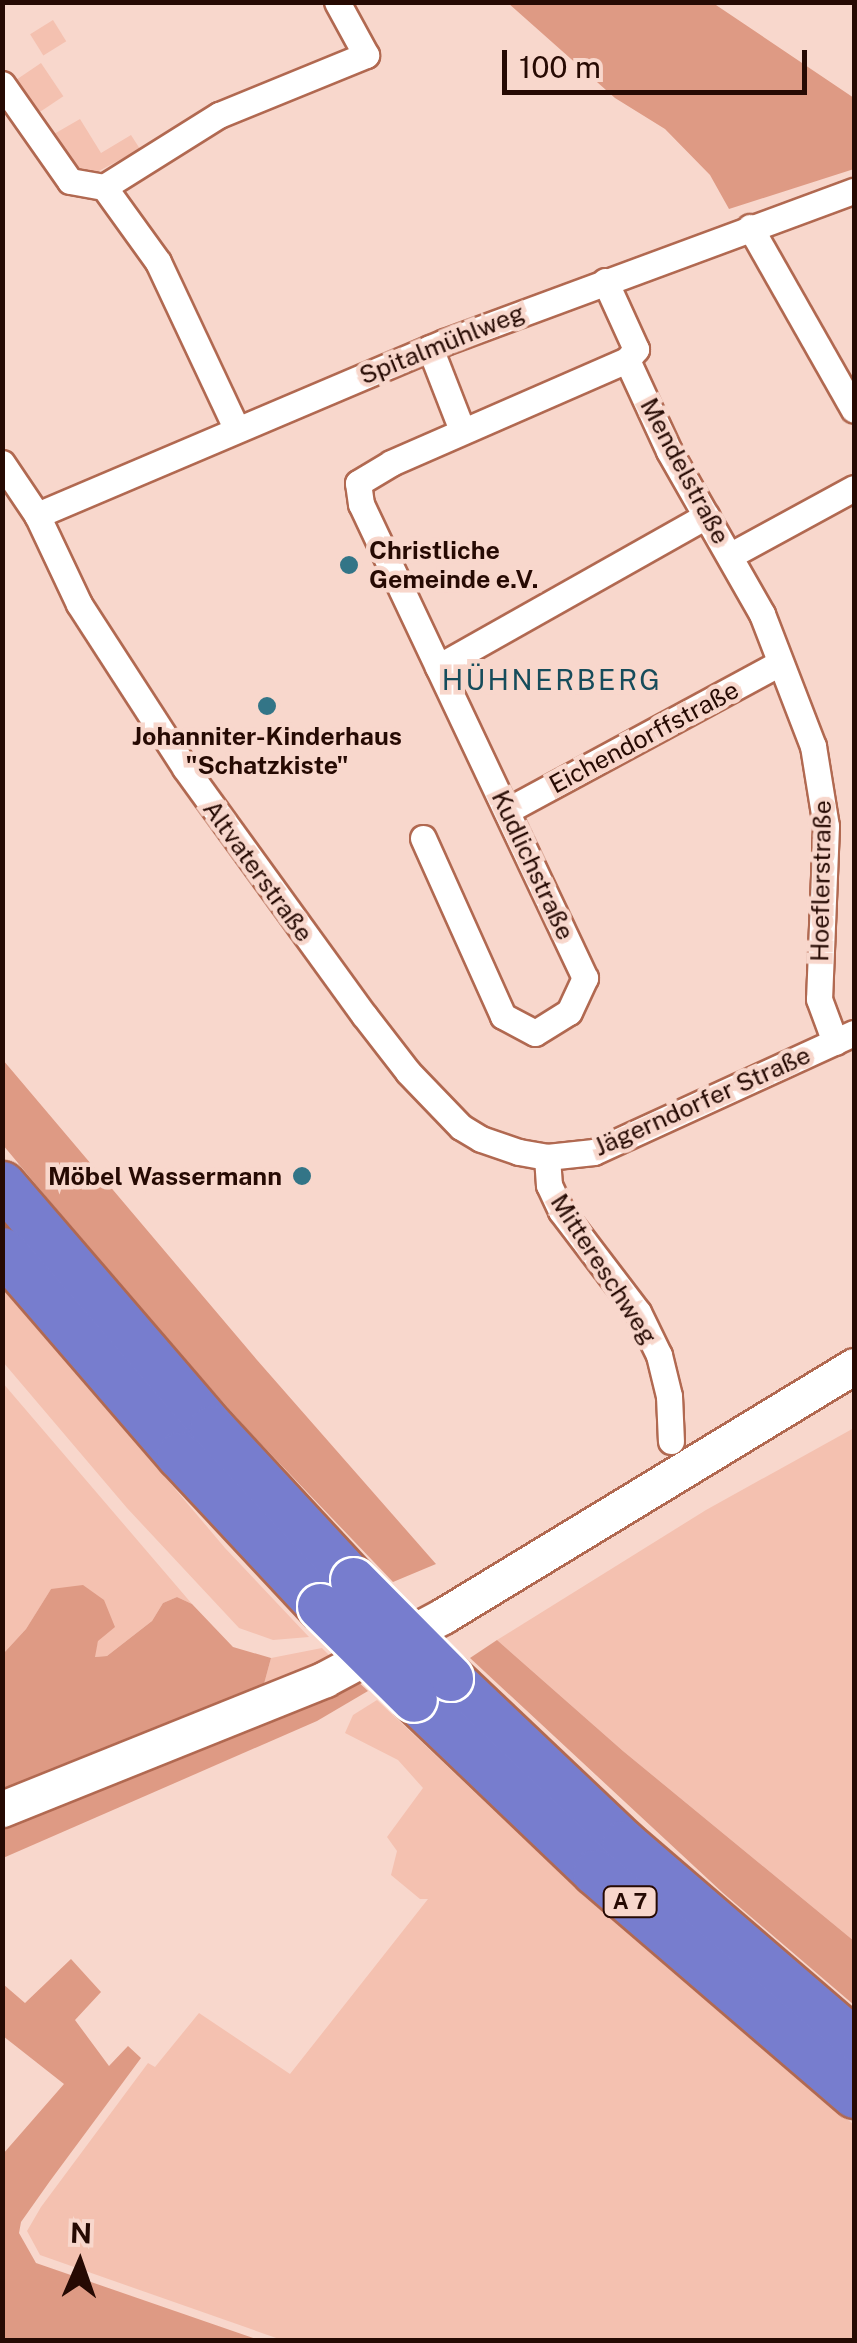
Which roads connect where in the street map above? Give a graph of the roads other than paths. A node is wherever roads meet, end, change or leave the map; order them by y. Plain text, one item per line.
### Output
1 (337, 2) edge
2 (2, 84) edge
3 (104, 187) junction
4 (854, 191) edge
5 (750, 227) junction
6 (605, 281) junction
7 (430, 348) junction
8 (627, 360) junction
9 (854, 410) edge
10 (236, 428) junction
11 (462, 430) junction
12 (2, 463) edge
13 (854, 488) edge
14 (38, 515) junction
15 (706, 516) junction
16 (731, 556) junction
17 (780, 663) junction
18 (438, 667) junction
19 (508, 810) junction
20 (423, 838) dead end
21 (845, 1038) edge
22 (547, 1157) junction
23 (2, 1184) edge
24 (2, 1250) edge
25 (854, 1366) edge
26 (671, 1441) dead end
27 (337, 1593) junction
28 (432, 1688) junction
29 (2, 1810) edge
30 (854, 2041) edge
31 (854, 2094) edge

1 - 3 street
2 - 3 street
3 - 10 street
4 - 5 street, Spitalmühlweg
5 - 6 street, Spitalmühlweg
5 - 9 street
6 - 7 street, Spitalmühlweg
6 - 8 street, Mendelstraße
7 - 10 street, Spitalmühlweg
7 - 11 street
8 - 11 street
8 - 15 street, Mendelstraße
10 - 14 street, Spitalmühlweg
11 - 18 street, Kudlichstraße
12 - 14 street, Altvaterstraße
13 - 16 street
14 - 22 street, Altvaterstraße
15 - 16 street, Mendelstraße
15 - 18 street
16 - 17 street, Mendelstraße
17 - 19 street, Eichendorffstraße
17 - 21 street, Hoeflerstraße
18 - 19 street, Kudlichstraße
19 - 20 street, Kudlichstraße
21 - 22 street, Jägerndorfer Straße
22 - 26 street, Mittereschweg
23 - 27 highway, A 7
24 - 27 highway, A 7
25 - 29 main road
27 - 28 highway, A 7, bridge
28 - 30 highway, A 7
28 - 31 highway, A 7

